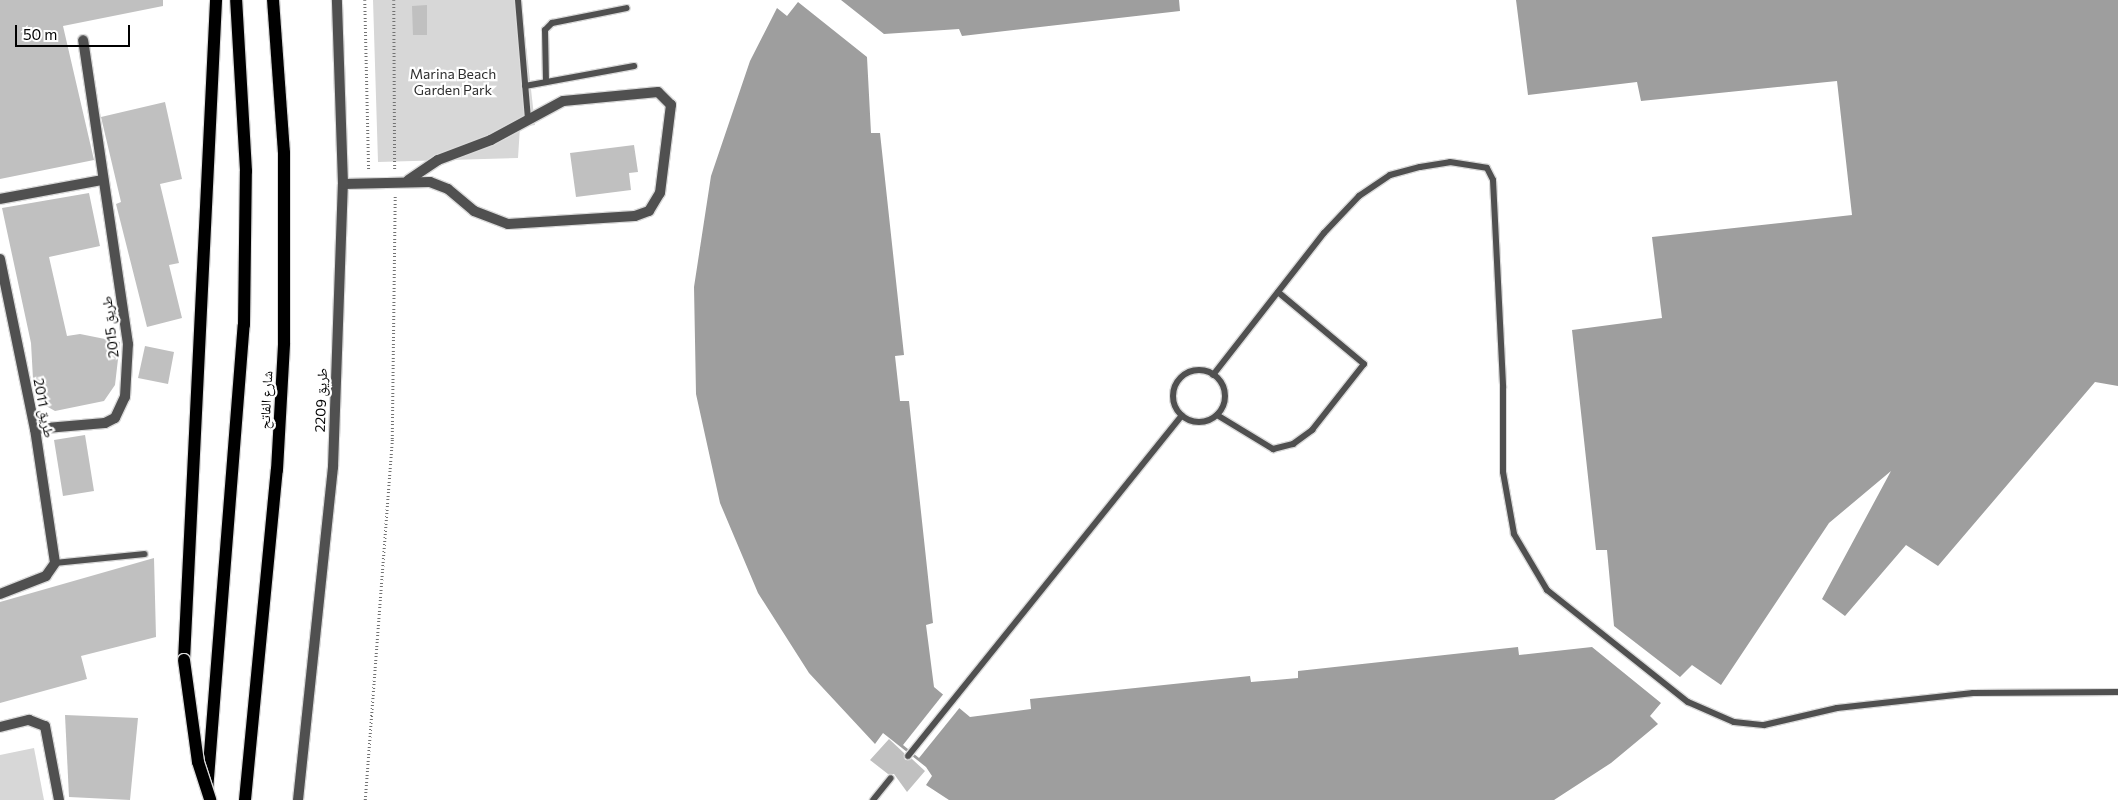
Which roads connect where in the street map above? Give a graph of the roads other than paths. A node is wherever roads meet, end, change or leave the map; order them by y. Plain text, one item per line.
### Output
1 (216, 0) edge
2 (236, 0) edge
3 (273, 0) edge
4 (337, 0) edge
5 (518, 0) edge
6 (627, 8) dead end
7 (83, 40) dead end
8 (634, 66) dead end
9 (546, 82) junction
10 (525, 86) junction
11 (528, 118) junction
12 (103, 180) junction
13 (408, 180) junction
14 (343, 184) junction
15 (0, 198) edge
16 (0, 258) edge
17 (1278, 292) junction
18 (5, 317) edge
19 (1213, 375) junction
20 (1182, 415) junction
21 (1217, 415) junction
22 (35, 428) junction
23 (145, 554) dead end
24 (55, 563) junction
25 (0, 594) edge
26 (2118, 692) edge
27 (0, 727) edge
28 (909, 756) dead end
29 (891, 778) dead end
30 (59, 800) edge
31 (208, 800) edge
32 (245, 800) edge
33 (298, 800) edge
34 (873, 800) edge

1 - 31 main road, bridge
2 - 31 main road, شارع الفاتح
3 - 32 main road, شارع الفاتح
4 - 14 street, طريق 2209
5 - 10 lane
6 - 9 lane
7 - 12 street, طريق 2015
8 - 9 lane
9 - 10 lane
10 - 11 lane
11 - 13 street
11 - 13 street
12 - 15 street
12 - 22 street, طريق 2015
13 - 14 street
14 - 33 street, طريق 2209
16 - 18 street, طريق 2011
17 - 19 lane
17 - 21 lane
17 - 26 lane
18 - 22 street, طريق 2011
19 - 20 lane
19 - 21 lane
20 - 21 lane
20 - 28 lane
22 - 24 street, طريق 2011
23 - 24 lane
24 - 25 street
27 - 30 street
29 - 34 lane

